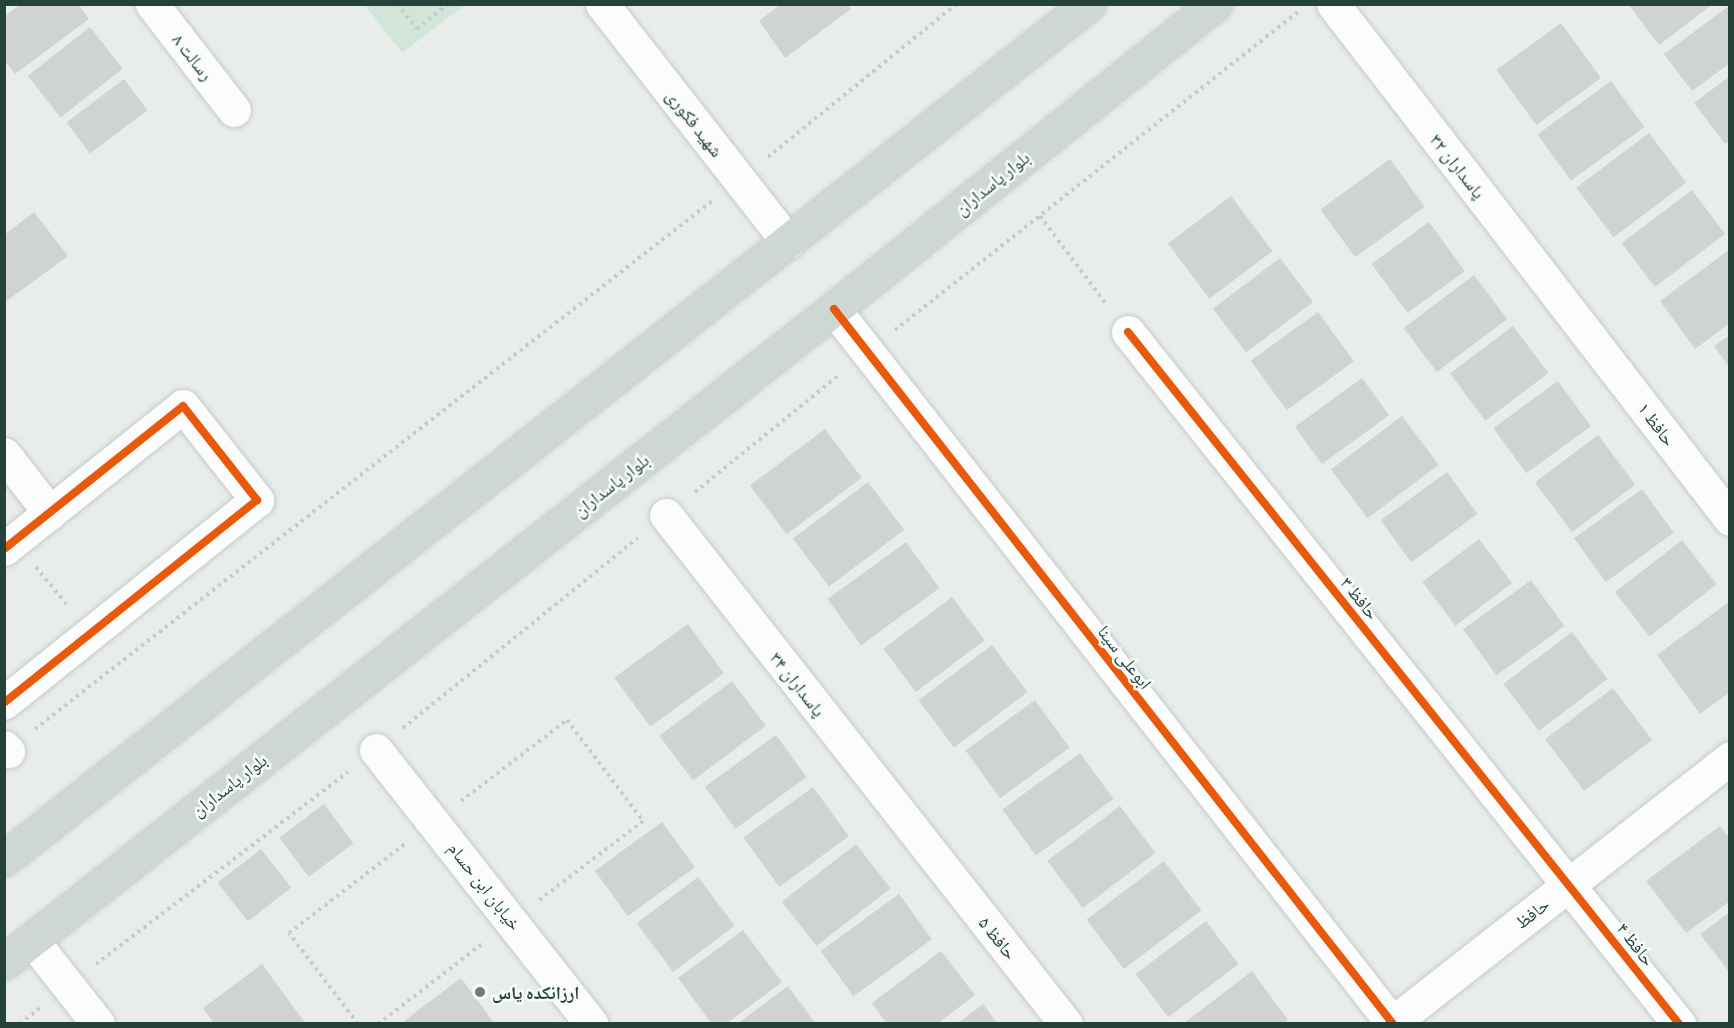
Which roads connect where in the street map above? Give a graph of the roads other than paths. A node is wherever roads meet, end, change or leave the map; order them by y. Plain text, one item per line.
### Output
1 (152, 4) edge
2 (602, 4) edge
3 (1088, 4) edge
4 (1215, 4) edge
5 (1333, 4) edge
6 (234, 110) dead end
7 (788, 242) junction
8 (834, 309) junction
9 (1584, 328) joint
10 (1128, 332) road end
11 (4, 454) edge
12 (50, 513) junction
13 (666, 515) dead end
14 (1730, 519) edge
15 (10, 545) edge
16 (4, 703) edge
17 (376, 750) dead end
18 (1730, 758) edge
19 (929, 853) joint
20 (4, 859) edge
21 (1569, 884) junction
22 (32, 940) junction
23 (4, 962) edge
24 (98, 1023) edge
25 (592, 1023) edge
26 (1066, 1023) edge
27 (1392, 1023) edge
28 (1679, 1023) edge

1 - 6 street, رسالت ۸
2 - 7 street, شهید فکوری
3 - 7 main road
4 - 8 main road, بلوار پاسداران
5 - 9 street, پاسداران ۳۲
7 - 20 main road
8 - 22 main road, بلوار پاسداران
8 - 27 street, ابوعلی سینا
9 - 14 street, حافظ ۱
10 - 21 street, حافظ ۳
11 - 12 street
12 - 15 street
12 - 16 street
13 - 19 street, پاسداران ۳۴
17 - 25 street, خیابان ابن حسام
18 - 21 street, حافظ
19 - 26 street, حافظ ۵
21 - 27 street, حافظ
21 - 28 street, حافظ ۴
22 - 23 main road, بلوار پاسداران
22 - 24 street

